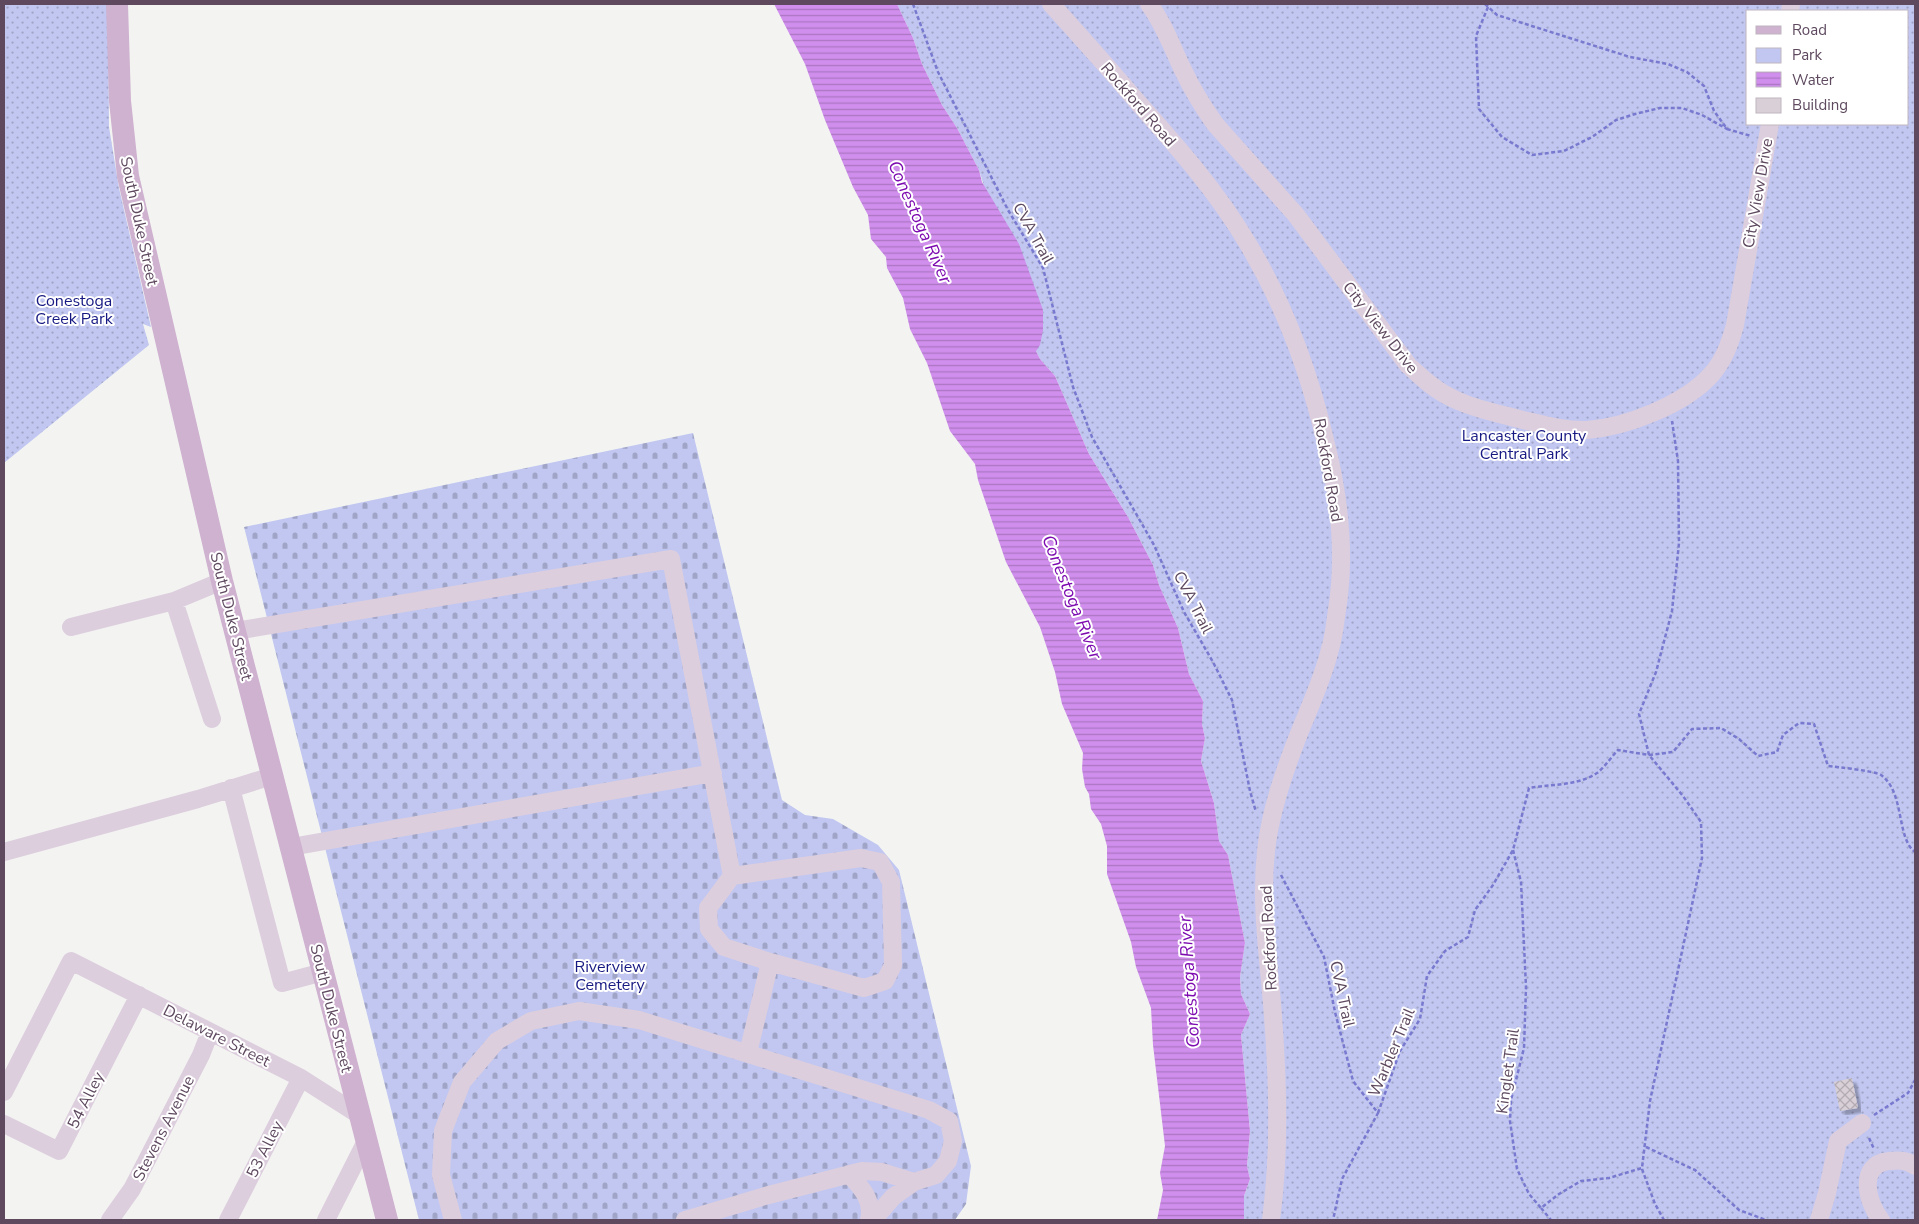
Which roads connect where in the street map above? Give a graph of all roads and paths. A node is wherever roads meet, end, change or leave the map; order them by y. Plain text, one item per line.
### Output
1 (117, 4) edge
2 (913, 4) edge
3 (1149, 4) edge
4 (1485, 4) edge
5 (1056, 5) edge
6 (1488, 7) junction
7 (1727, 129) junction
8 (1768, 132) edge
9 (1670, 404) junction
10 (222, 581) junction
11 (174, 601) junction
12 (71, 627) dead end
13 (235, 632) junction
14 (212, 719) dead end
15 (1649, 755) junction
16 (713, 774) junction
17 (272, 776) junction
18 (231, 788) junction
19 (1258, 820) dead end
20 (291, 847) junction
21 (1513, 850) junction
22 (4, 852) edge
23 (1915, 852) edge
24 (1281, 874) dead end
25 (732, 876) junction
26 (770, 962) junction
27 (323, 972) junction
28 (139, 995) junction
29 (210, 1032) junction
30 (748, 1053) junction
31 (301, 1078) junction
32 (1915, 1080) edge
33 (4, 1092) edge
34 (1378, 1113) junction
35 (359, 1115) junction
36 (1862, 1123) junction
37 (4, 1124) edge
38 (366, 1142) junction
39 (1646, 1147) junction
40 (1880, 1162) junction
41 (1915, 1166) edge
42 (1642, 1168) junction
43 (849, 1174) junction
44 (914, 1182) junction
45 (1541, 1208) junction
46 (110, 1220) edge
47 (228, 1220) edge
48 (326, 1220) edge
49 (387, 1220) edge
50 (453, 1220) edge
51 (685, 1220) edge
52 (871, 1220) edge
53 (1270, 1220) edge
54 (1333, 1220) edge
55 (1551, 1220) edge
56 (1664, 1220) edge
57 (1766, 1220) edge
58 (1819, 1220) edge
59 (1881, 1220) edge

1 - 10 main road, South Duke Street
2 - 19 path, CVA Trail
3 - 9 street, City View Drive
4 - 6 path
5 - 53 street, Rockford Road
6 - 7 path
6 - 7 path
7 - 8 path
8 - 9 street, City View Drive
9 - 15 path
10 - 11 street
10 - 13 main road, South Duke Street
11 - 12 street
11 - 14 street
13 - 16 street
13 - 17 main road, South Duke Street
15 - 21 path
15 - 23 path
15 - 39 path
16 - 20 street
16 - 25 street
17 - 18 street
17 - 20 main road, South Duke Street
18 - 22 street
18 - 27 street
20 - 27 main road, South Duke Street
21 - 34 path, Warbler Trail
21 - 45 path, Kinglet Trail
24 - 34 path, CVA Trail
25 - 26 street
25 - 26 street
26 - 30 street
27 - 35 main road, South Duke Street
28 - 29 street, Delaware Street
28 - 33 street, Delaware Street
28 - 37 street, 54 Alley
29 - 31 street, Delaware Street
29 - 46 street, Stevens Avenue
30 - 44 street
30 - 50 street
31 - 35 street, Delaware Street
31 - 47 street, 53 Alley
32 - 36 path
34 - 54 path
35 - 38 main road, South Duke Street
36 - 40 path
36 - 58 street
38 - 48 street
38 - 49 main road, South Duke Street
39 - 42 path
39 - 57 path
40 - 41 street
40 - 59 street
42 - 45 path
42 - 56 path
43 - 44 street
43 - 51 street
43 - 52 street
44 - 52 street
45 - 55 path, Kinglet Trail

